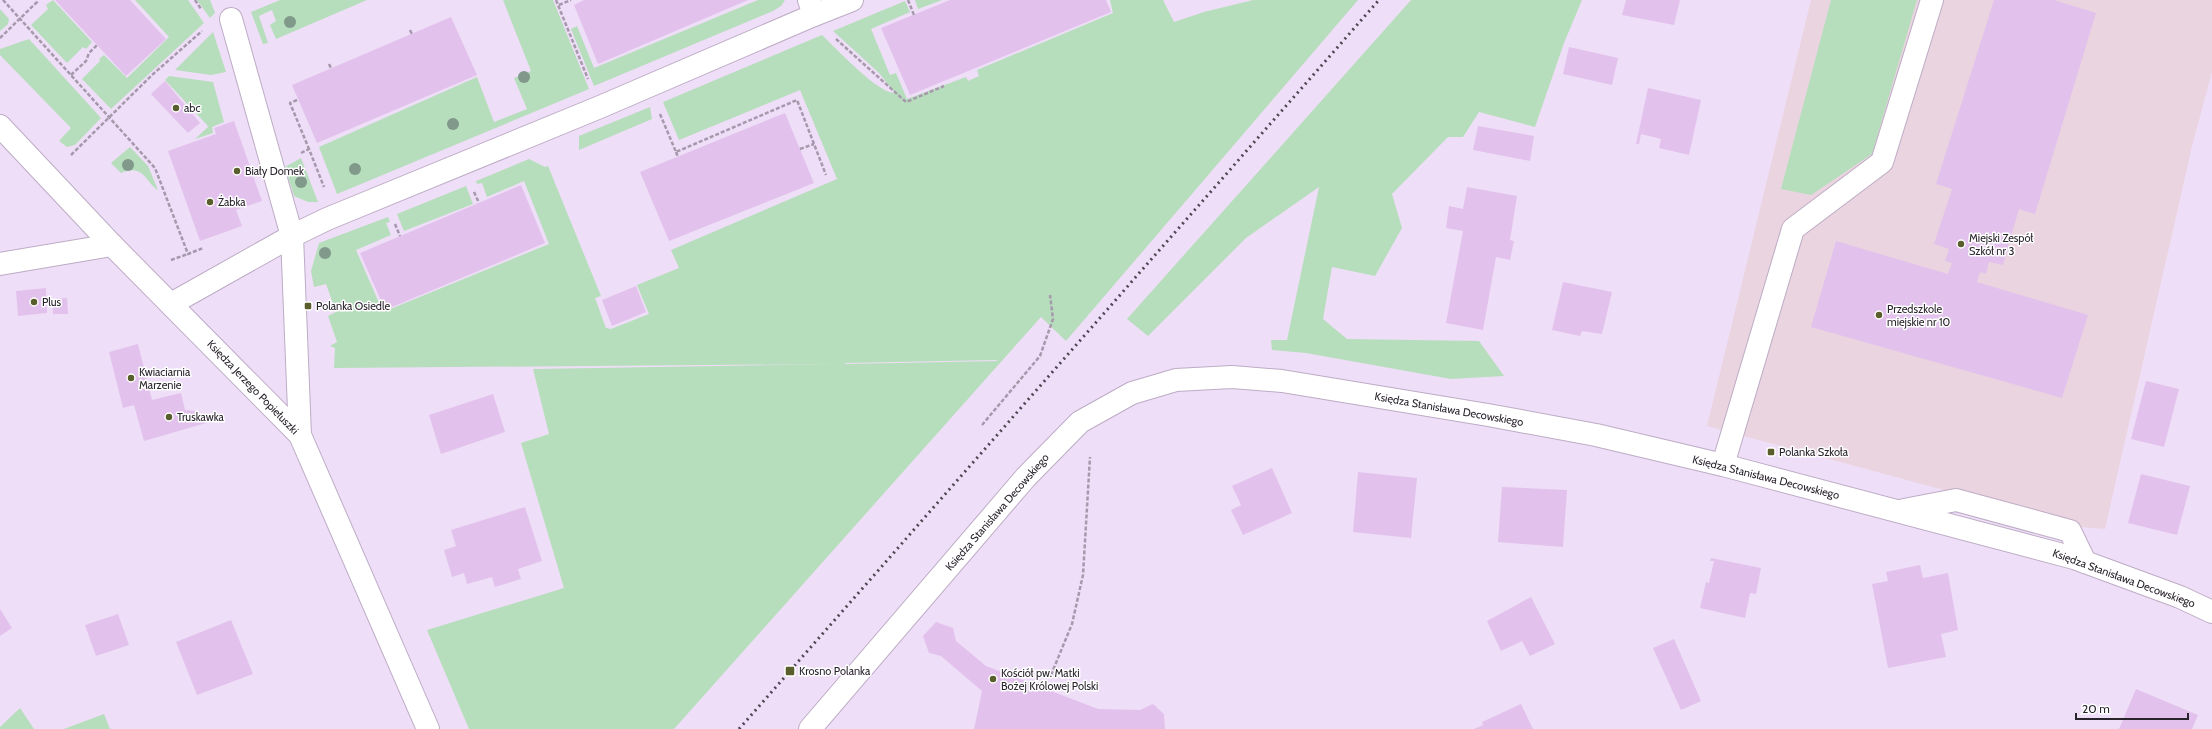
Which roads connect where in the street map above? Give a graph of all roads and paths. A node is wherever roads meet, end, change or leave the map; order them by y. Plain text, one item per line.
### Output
1 (3, 0) edge
2 (37, 0) edge
3 (195, 0) edge
4 (556, 0) edge
5 (571, 0) edge
6 (852, 0) edge
7 (908, 0) edge
8 (1932, 0) edge
9 (559, 5) junction
10 (812, 8) edge
11 (203, 12) dead end
12 (914, 15) dead end
13 (20, 19) junction
14 (231, 19) dead end
15 (205, 29) dead end
16 (410, 30) dead end
17 (412, 34) dead end
18 (0, 38) edge
19 (834, 38) dead end
20 (97, 45) dead end
21 (330, 64) dead end
22 (331, 68) dead end
23 (70, 75) junction
24 (944, 86) dead end
25 (297, 100) dead end
26 (600, 107) junction
27 (658, 108) dead end
28 (108, 117) junction
29 (0, 126) edge
30 (814, 144) junction
31 (309, 149) junction
32 (800, 149) dead end
33 (676, 152) junction
34 (297, 155) dead end
35 (678, 157) dead end
36 (67, 158) dead end
37 (826, 175) dead end
38 (325, 190) dead end
39 (292, 236) junction
40 (112, 245) junction
41 (208, 246) dead end
42 (188, 254) junction
43 (166, 260) dead end
44 (0, 264) edge
45 (1050, 295) dead end
46 (171, 304) junction
47 (982, 425) dead end
48 (300, 434) junction
49 (1090, 456) dead end
50 (1723, 465) junction
51 (2212, 612) edge
52 (1051, 675) dead end
53 (428, 729) edge
54 (810, 729) edge

1 - 13 path
2 - 13 path
3 - 11 path
4 - 9 path
5 - 9 path
6 - 10 street
7 - 12 path
8 - 50 street
9 - 26 path
10 - 26 street
13 - 18 path
13 - 23 path
14 - 39 street
15 - 28 path
16 - 17 path
19 - 24 path
20 - 23 path
21 - 22 path
23 - 28 path
25 - 31 path
26 - 39 street
27 - 33 path
28 - 36 path
28 - 42 path
29 - 40 street, Księdza Jerzego Popiełuszki
30 - 32 path
30 - 33 path
30 - 37 path
31 - 34 path
31 - 38 path
33 - 35 path
39 - 46 street
39 - 48 street
40 - 44 street
40 - 46 street, Księdza Jerzego Popiełuszki
41 - 42 path
42 - 43 path
45 - 47 path
46 - 48 street, Księdza Jerzego Popiełuszki
48 - 53 street, Księdza Jerzego Popiełuszki
49 - 52 path
50 - 51 street, Księdza Stanisława Decowskiego
50 - 54 street, Księdza Stanisława Decowskiego

